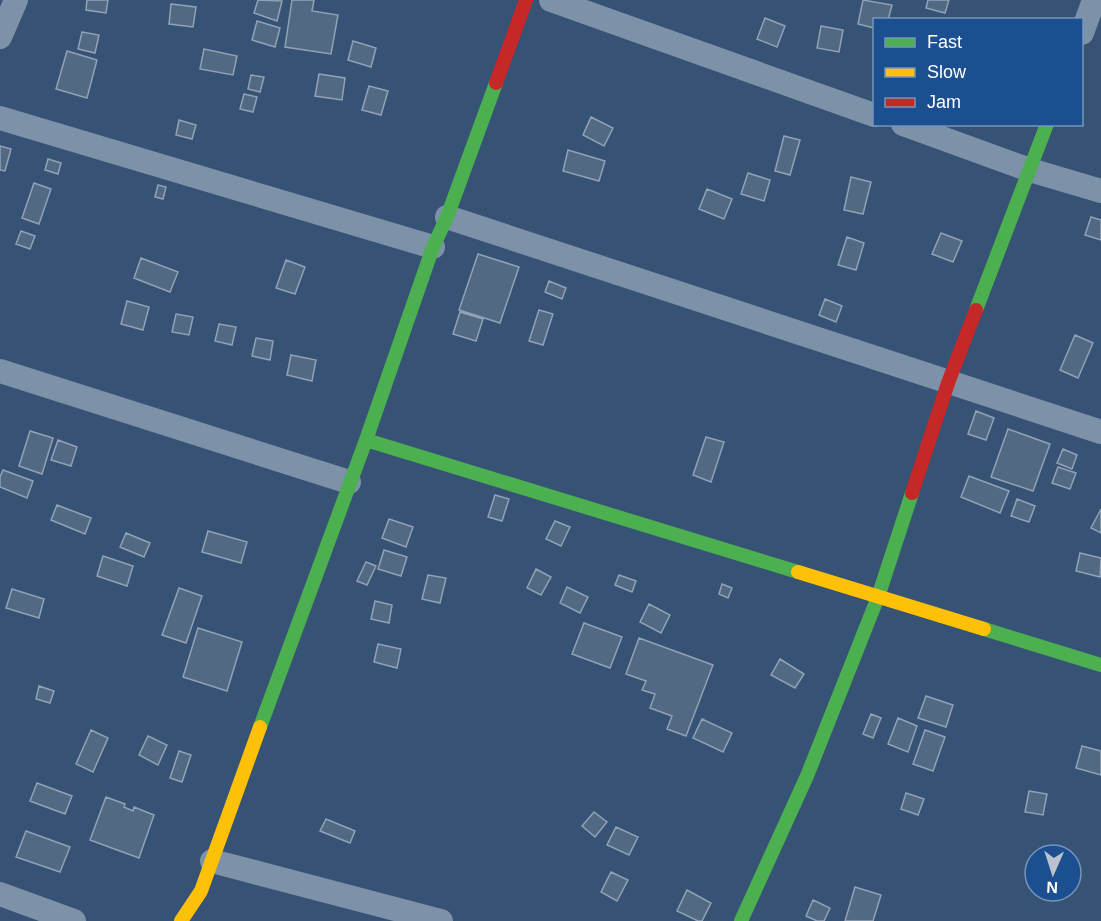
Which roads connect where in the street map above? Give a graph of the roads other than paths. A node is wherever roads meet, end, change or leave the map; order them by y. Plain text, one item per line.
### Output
1 (16, 0) edge
2 (526, 0) edge
3 (551, 0) edge
4 (1094, 0) edge
5 (1083, 30) edge
6 (0, 37) edge
7 (873, 115) edge
8 (0, 118) edge
9 (909, 126) edge
10 (1046, 126) edge
11 (1030, 170) junction
12 (1101, 191) edge
13 (447, 217) junction
14 (433, 247) junction
15 (0, 371) edge
16 (948, 383) junction
17 (1101, 432) edge
18 (366, 440) junction
19 (349, 482) junction
20 (878, 597) junction
21 (1101, 665) edge
22 (212, 861) junction
23 (0, 894) edge
24 (74, 921) edge
25 (182, 921) edge
26 (441, 921) edge
27 (741, 921) edge

1 - 6 street
2 - 13 street
3 - 7 street
4 - 5 street
8 - 14 street
9 - 11 street
10 - 11 street
11 - 12 street
11 - 16 street
13 - 14 street
13 - 16 street
14 - 18 street
15 - 19 street
16 - 17 street
16 - 20 street
18 - 19 street
18 - 20 street
19 - 22 street
20 - 21 street
20 - 27 street
22 - 25 street
22 - 26 street
23 - 24 street

